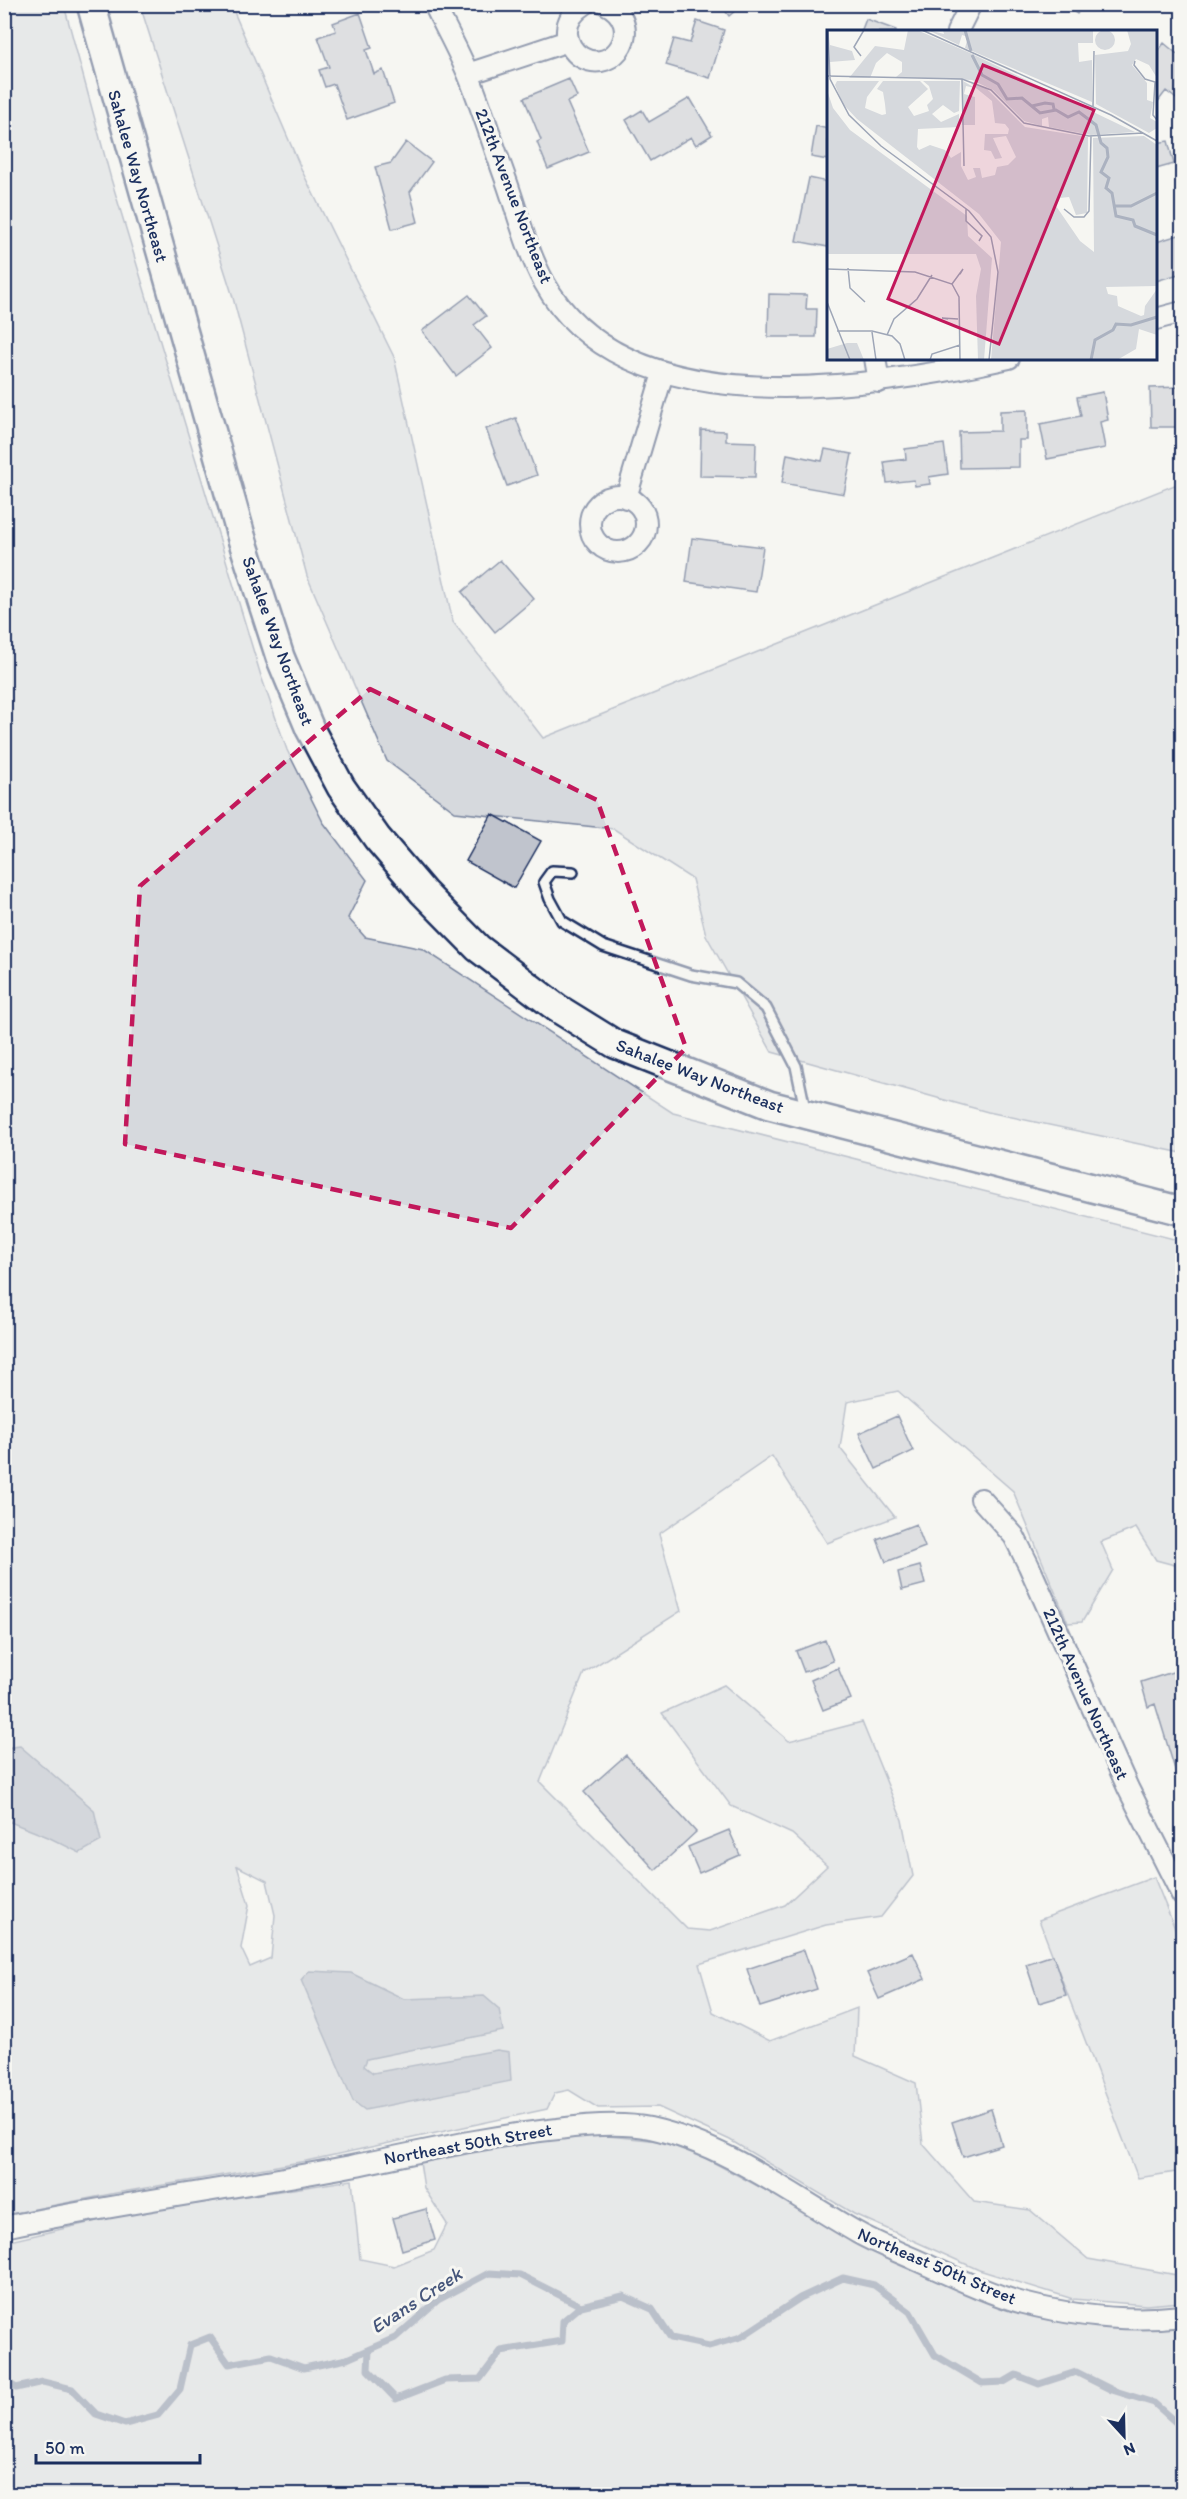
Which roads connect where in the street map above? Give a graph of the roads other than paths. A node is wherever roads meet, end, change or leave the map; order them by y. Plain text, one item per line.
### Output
1 (91, 4) edge
2 (434, 4) edge
3 (585, 4) edge
4 (606, 4) edge
5 (971, 4) edge
6 (958, 30) edge
7 (568, 41) junction
8 (468, 74) junction
9 (1182, 312) edge
10 (1157, 318) edge
11 (875, 360) edge
12 (1000, 360) edge
13 (663, 373) junction
14 (879, 382) junction
15 (626, 498) dead end
16 (573, 872) dead end
17 (806, 1115) junction
18 (1182, 1211) edge
19 (981, 1499) dead end
20 (1182, 1895) edge
21 (4, 2227) edge
22 (1182, 2316) edge

1 - 17 main road, Sahalee Way Northeast
2 - 8 street, 212th Avenue Northeast
3 - 7 street
4 - 7 street
5 - 6 street
7 - 8 street
8 - 13 street, 212th Avenue Northeast
9 - 10 street
11 - 14 street
12 - 14 street, 212th Avenue Northeast
13 - 14 street, 212th Avenue Northeast
13 - 15 street
16 - 17 lane
17 - 18 main road, Sahalee Way Northeast
19 - 20 street, 212th Avenue Northeast
21 - 22 street, Northeast 50th Street

